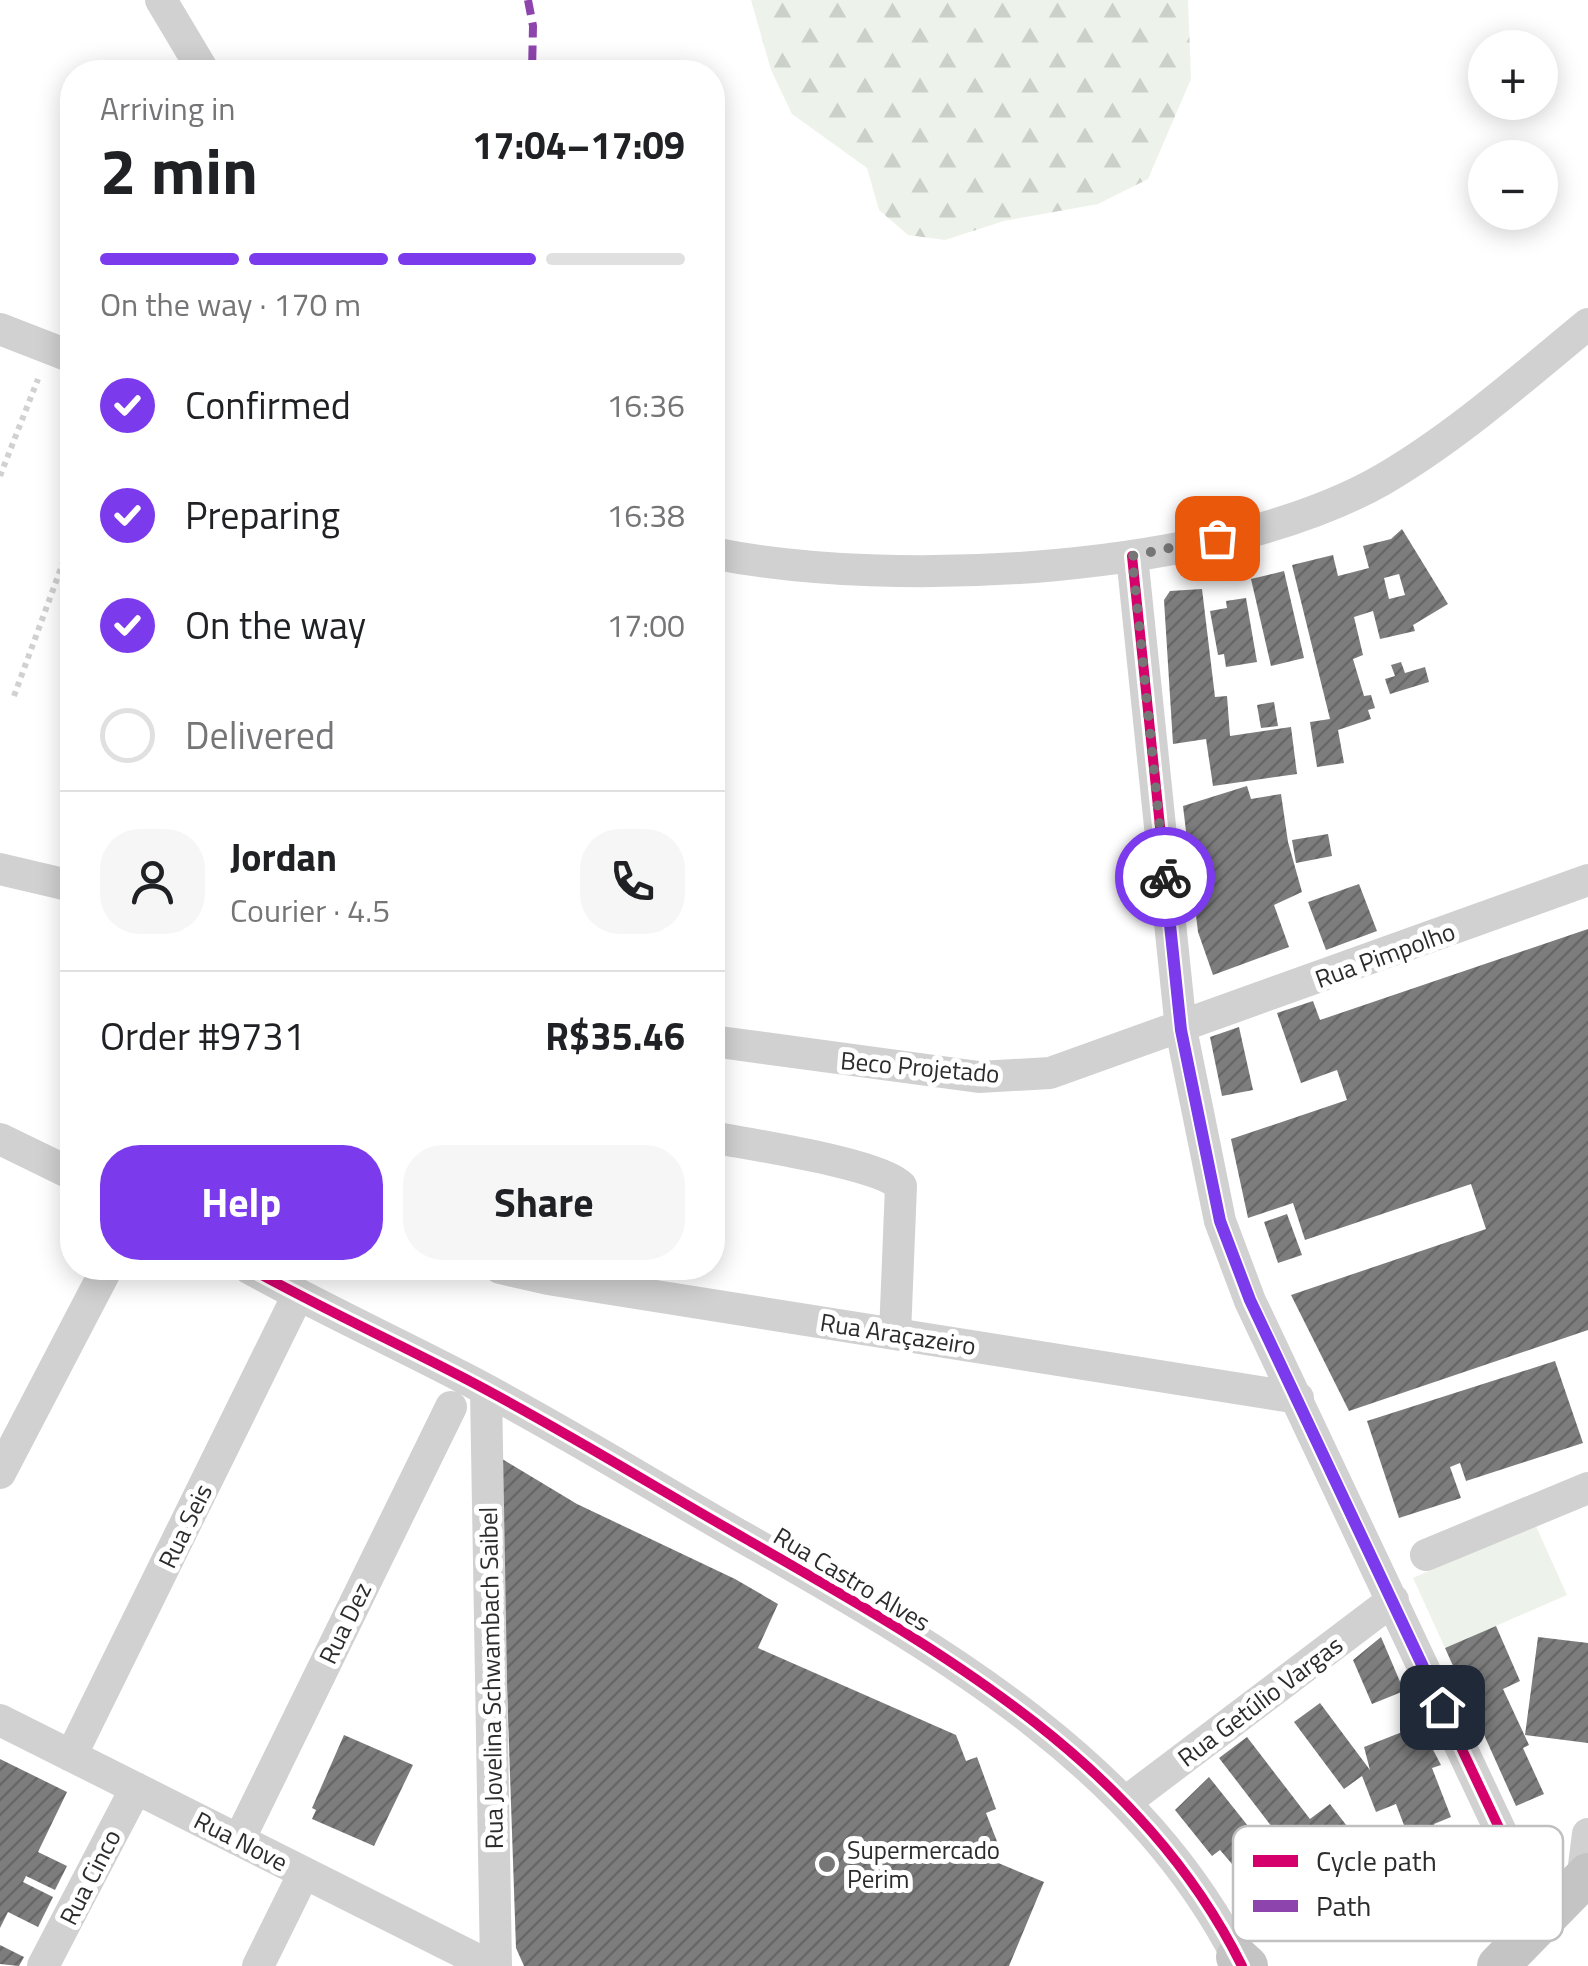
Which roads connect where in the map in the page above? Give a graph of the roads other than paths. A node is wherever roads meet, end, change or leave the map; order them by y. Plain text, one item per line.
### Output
1 (161, 0) edge
2 (197, 60) edge
3 (1588, 324) edge
4 (0, 329) edge
5 (60, 353) edge
6 (725, 556) edge
7 (1132, 556) junction
8 (0, 868) edge
9 (1588, 880) edge
10 (60, 883) edge
11 (1181, 1030) junction
12 (725, 1044) edge
13 (0, 1139) edge
14 (725, 1139) edge
15 (60, 1168) edge
16 (101, 1280) edge
17 (270, 1280) edge
18 (548, 1280) edge
19 (298, 1296) junction
20 (895, 1334) junction
21 (468, 1392) junction
22 (1298, 1398) junction
23 (0, 1473) edge
24 (1588, 1488) edge
25 (1426, 1555) dead end
26 (1394, 1600) junction
27 (0, 1720) edge
28 (71, 1756) junction
29 (136, 1788) junction
30 (1127, 1801) junction
31 (1499, 1826) edge
32 (1588, 1834) edge
33 (239, 1840) junction
34 (304, 1873) junction
35 (1585, 1877) edge
36 (1563, 1902) edge
37 (1525, 1941) edge
38 (1241, 1964) edge
39 (486, 1965) edge
40 (44, 1966) edge
41 (258, 1966) edge
42 (1498, 1966) edge

1 - 2 street
3 - 7 street
4 - 5 street
6 - 7 street
7 - 11 street
8 - 10 street
9 - 11 street, Rua Pimpolho
11 - 12 street, Beco Projetado
11 - 22 street
13 - 15 street
14 - 20 street
16 - 23 street
17 - 19 street, Rua Castro Alves
18 - 20 street, Rua Araçazeiro
19 - 21 street, Rua Castro Alves
19 - 28 street, Rua Seis
20 - 22 street, Rua Araçazeiro
21 - 30 street, Rua Castro Alves
21 - 33 street, Rua Dez
21 - 39 street, Rua Jovelina Schwambach Saibel
22 - 26 street
24 - 25 street
26 - 30 street, Rua Getúlio Vargas
26 - 31 street
27 - 28 street, Rua Nove
28 - 29 street, Rua Nove
29 - 33 street, Rua Nove
29 - 40 street, Rua Cinco
30 - 38 street, Rua Castro Alves
32 - 35 street
33 - 34 street, Rua Nove
34 - 39 street, Rua Nove
34 - 41 street
35 - 36 main road
37 - 42 main road

